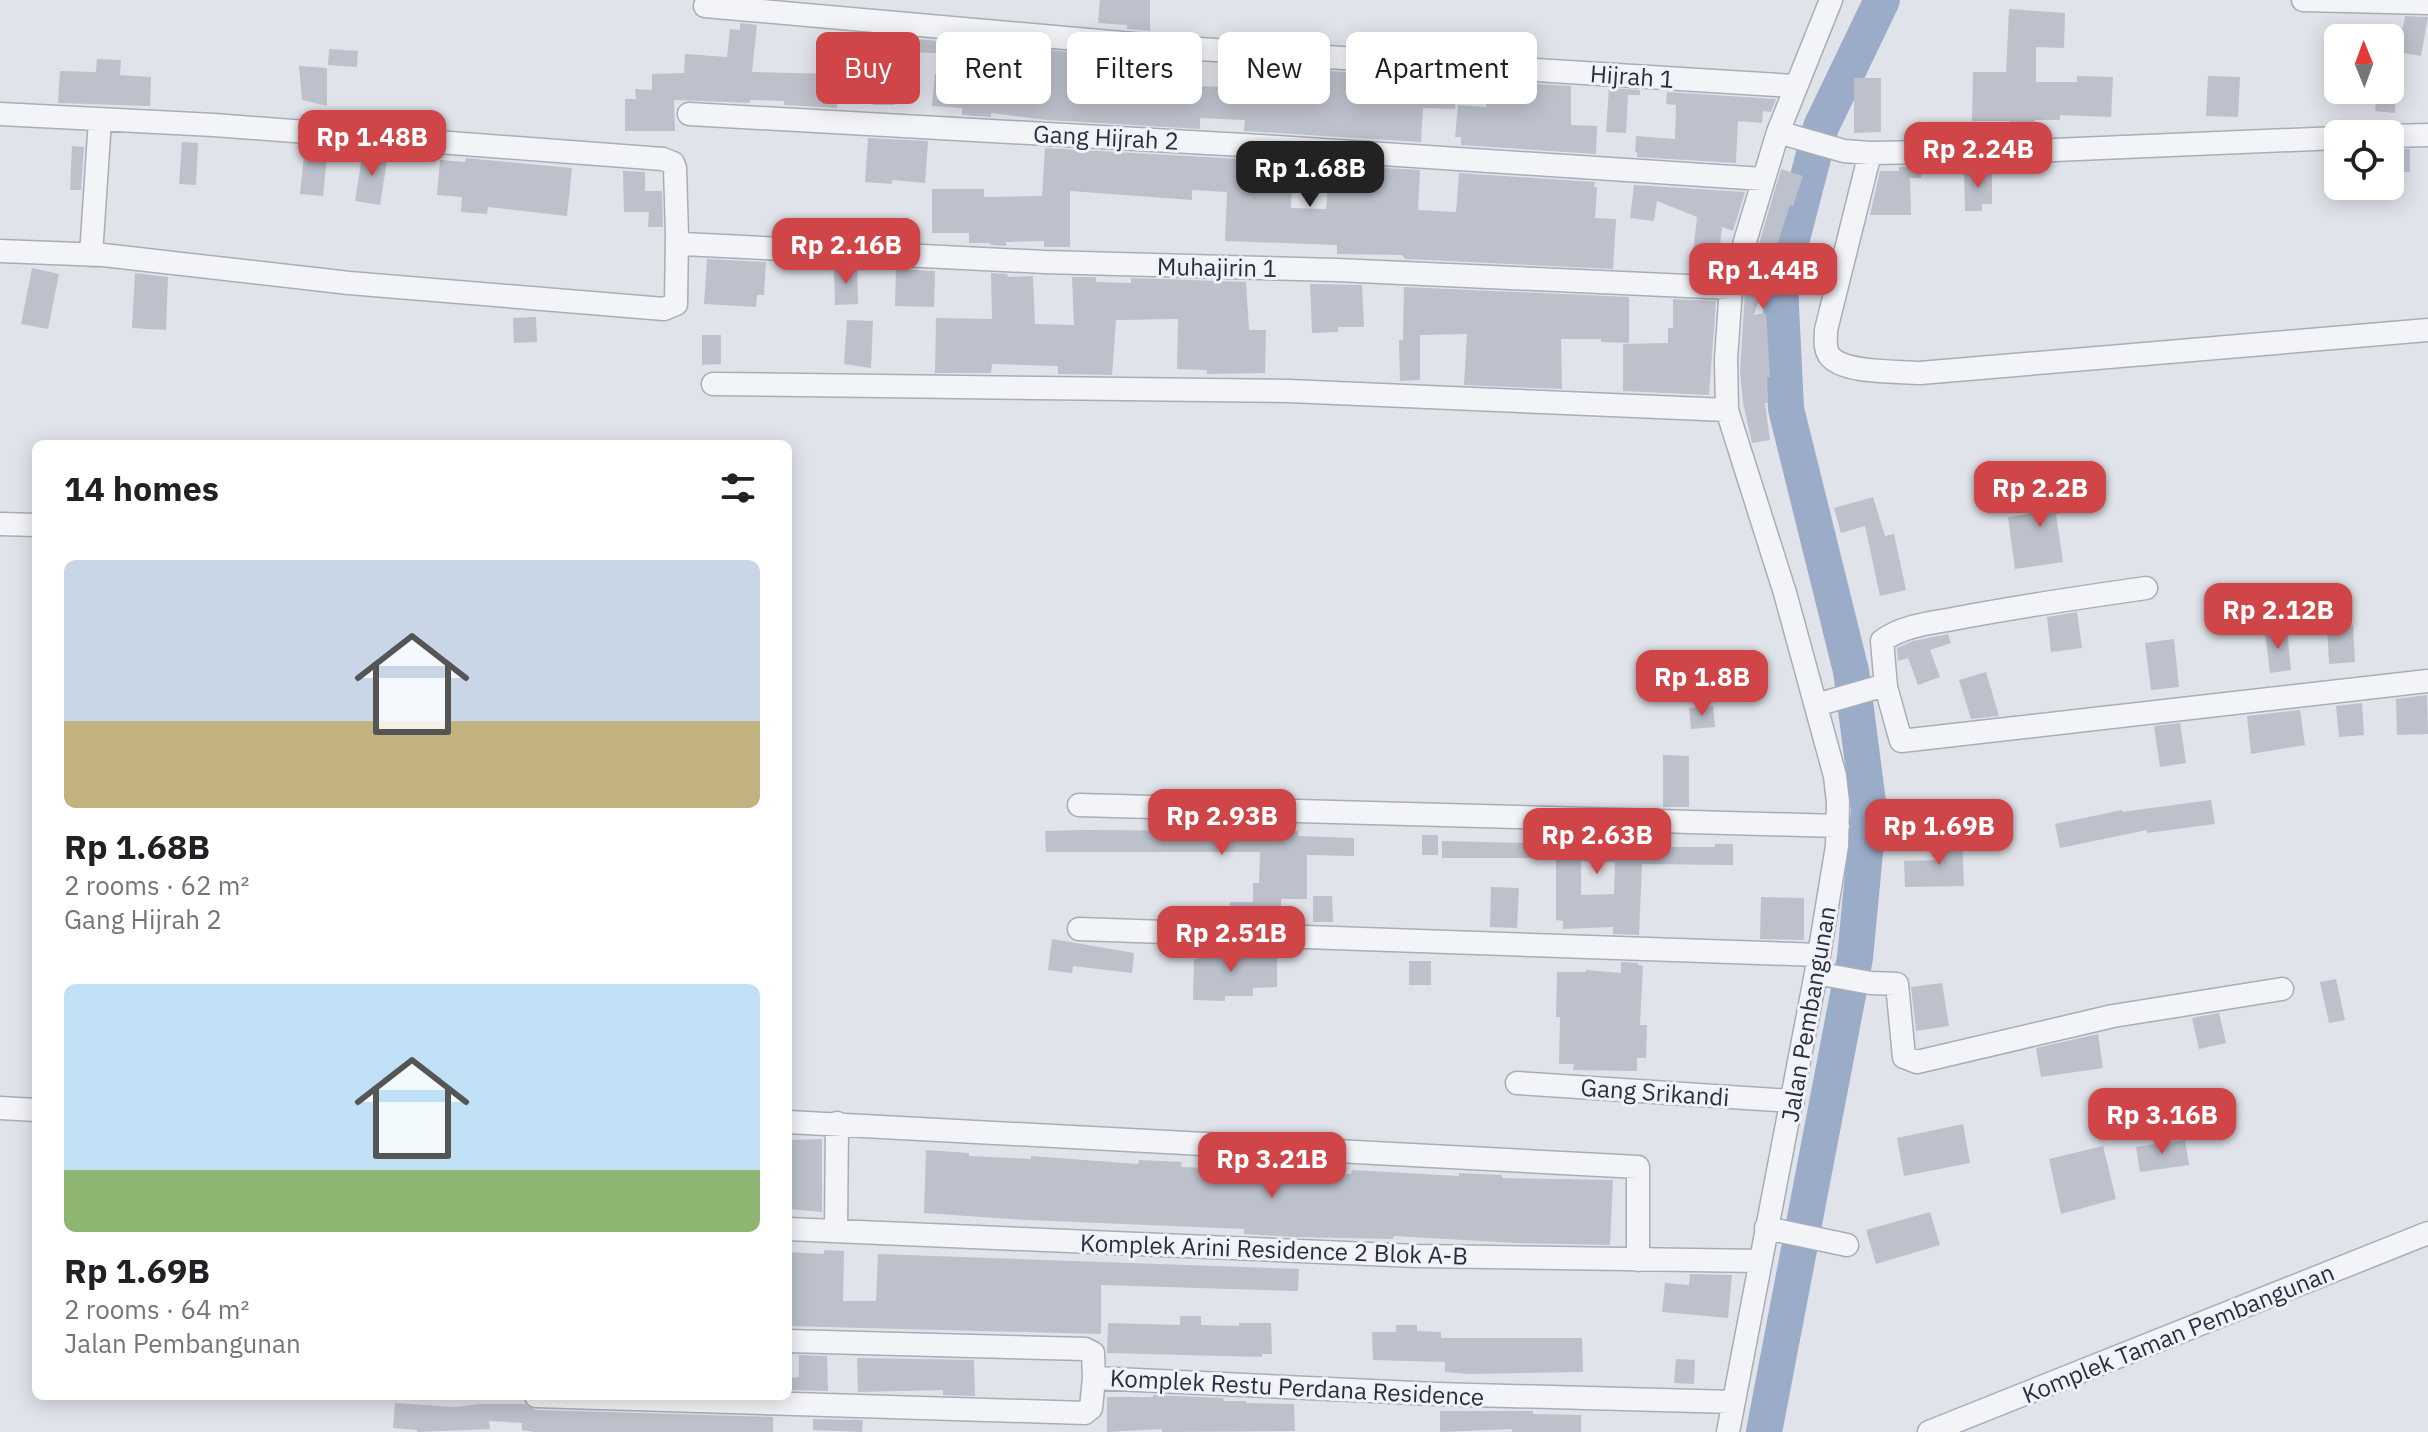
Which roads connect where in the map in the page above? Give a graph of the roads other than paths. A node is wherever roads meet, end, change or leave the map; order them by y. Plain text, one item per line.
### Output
1 (1831, 0) edge
2 (2303, 0) edge
3 (2428, 3) edge
4 (705, 6) dead end
5 (1794, 86) junction
6 (0, 114) edge
7 (689, 114) dead end
8 (100, 120) junction
9 (1778, 132) junction
10 (2428, 135) edge
11 (2404, 136) edge
12 (2324, 139) edge
13 (1870, 153) junction
14 (1763, 179) junction
15 (677, 235) junction
16 (0, 251) edge
17 (91, 255) junction
18 (1731, 288) junction
19 (2428, 330) edge
20 (713, 384) dead end
21 (1727, 410) junction
22 (0, 524) edge
23 (32, 525) edge
24 (2146, 588) dead end
25 (2428, 681) edge
26 (1878, 688) junction
27 (1824, 702) junction
28 (1079, 805) dead end
29 (1838, 826) junction
30 (1079, 929) dead end
31 (1818, 967) junction
32 (2282, 989) dead end
33 (1517, 1083) dead end
34 (1793, 1101) junction
35 (0, 1108) edge
36 (32, 1110) edge
37 (792, 1122) edge
38 (837, 1123) junction
39 (792, 1229) edge
40 (1767, 1229) junction
41 (836, 1230) junction
42 (2428, 1233) edge
43 (1847, 1245) dead end
44 (1638, 1260) junction
45 (1760, 1261) junction
46 (792, 1341) edge
47 (1094, 1378) junction
48 (665, 1400) edge
49 (1733, 1402) junction
50 (1728, 1432) edge
51 (1929, 1432) edge

1 - 5 street, Jalan Pembangunan
2 - 3 street
4 - 5 street, Hijrah 1
5 - 9 street, Jalan Pembangunan
6 - 8 street
7 - 14 street, Gang Hijrah 2
8 - 15 street
8 - 17 street
9 - 13 street
9 - 14 street, Jalan Pembangunan
10 - 11 street
12 - 13 street
13 - 19 street
14 - 18 street, Jalan Pembangunan
15 - 17 street
15 - 18 street, Muhajirin 1
16 - 17 street
18 - 21 street, Jalan Pembangunan
20 - 21 street
21 - 27 street, Jalan Pembangunan
22 - 23 street
24 - 26 street
25 - 26 street
26 - 27 street
27 - 29 street, Jalan Pembangunan
28 - 29 street
29 - 31 street, Jalan Pembangunan
30 - 31 street
31 - 32 street
31 - 34 street, Jalan Pembangunan
33 - 34 street, Gang Srikandi
34 - 40 street, Jalan Pembangunan
35 - 36 street
37 - 38 street
38 - 41 street
38 - 44 street
39 - 41 street, Komplek Arini Residence 2 Blok A-B
40 - 43 street
40 - 45 street, Jalan Pembangunan
41 - 44 street, Komplek Arini Residence 2 Blok A-B
42 - 51 street, Komplek Taman Pembangunan
44 - 45 street, Komplek Arini Residence 2 Blok A-B
45 - 49 street, Jalan Pembangunan
46 - 47 street, Komplek Restu Perdana Residence
47 - 48 street
47 - 49 street, Komplek Restu Perdana Residence
49 - 50 street, Jalan Pembangunan

